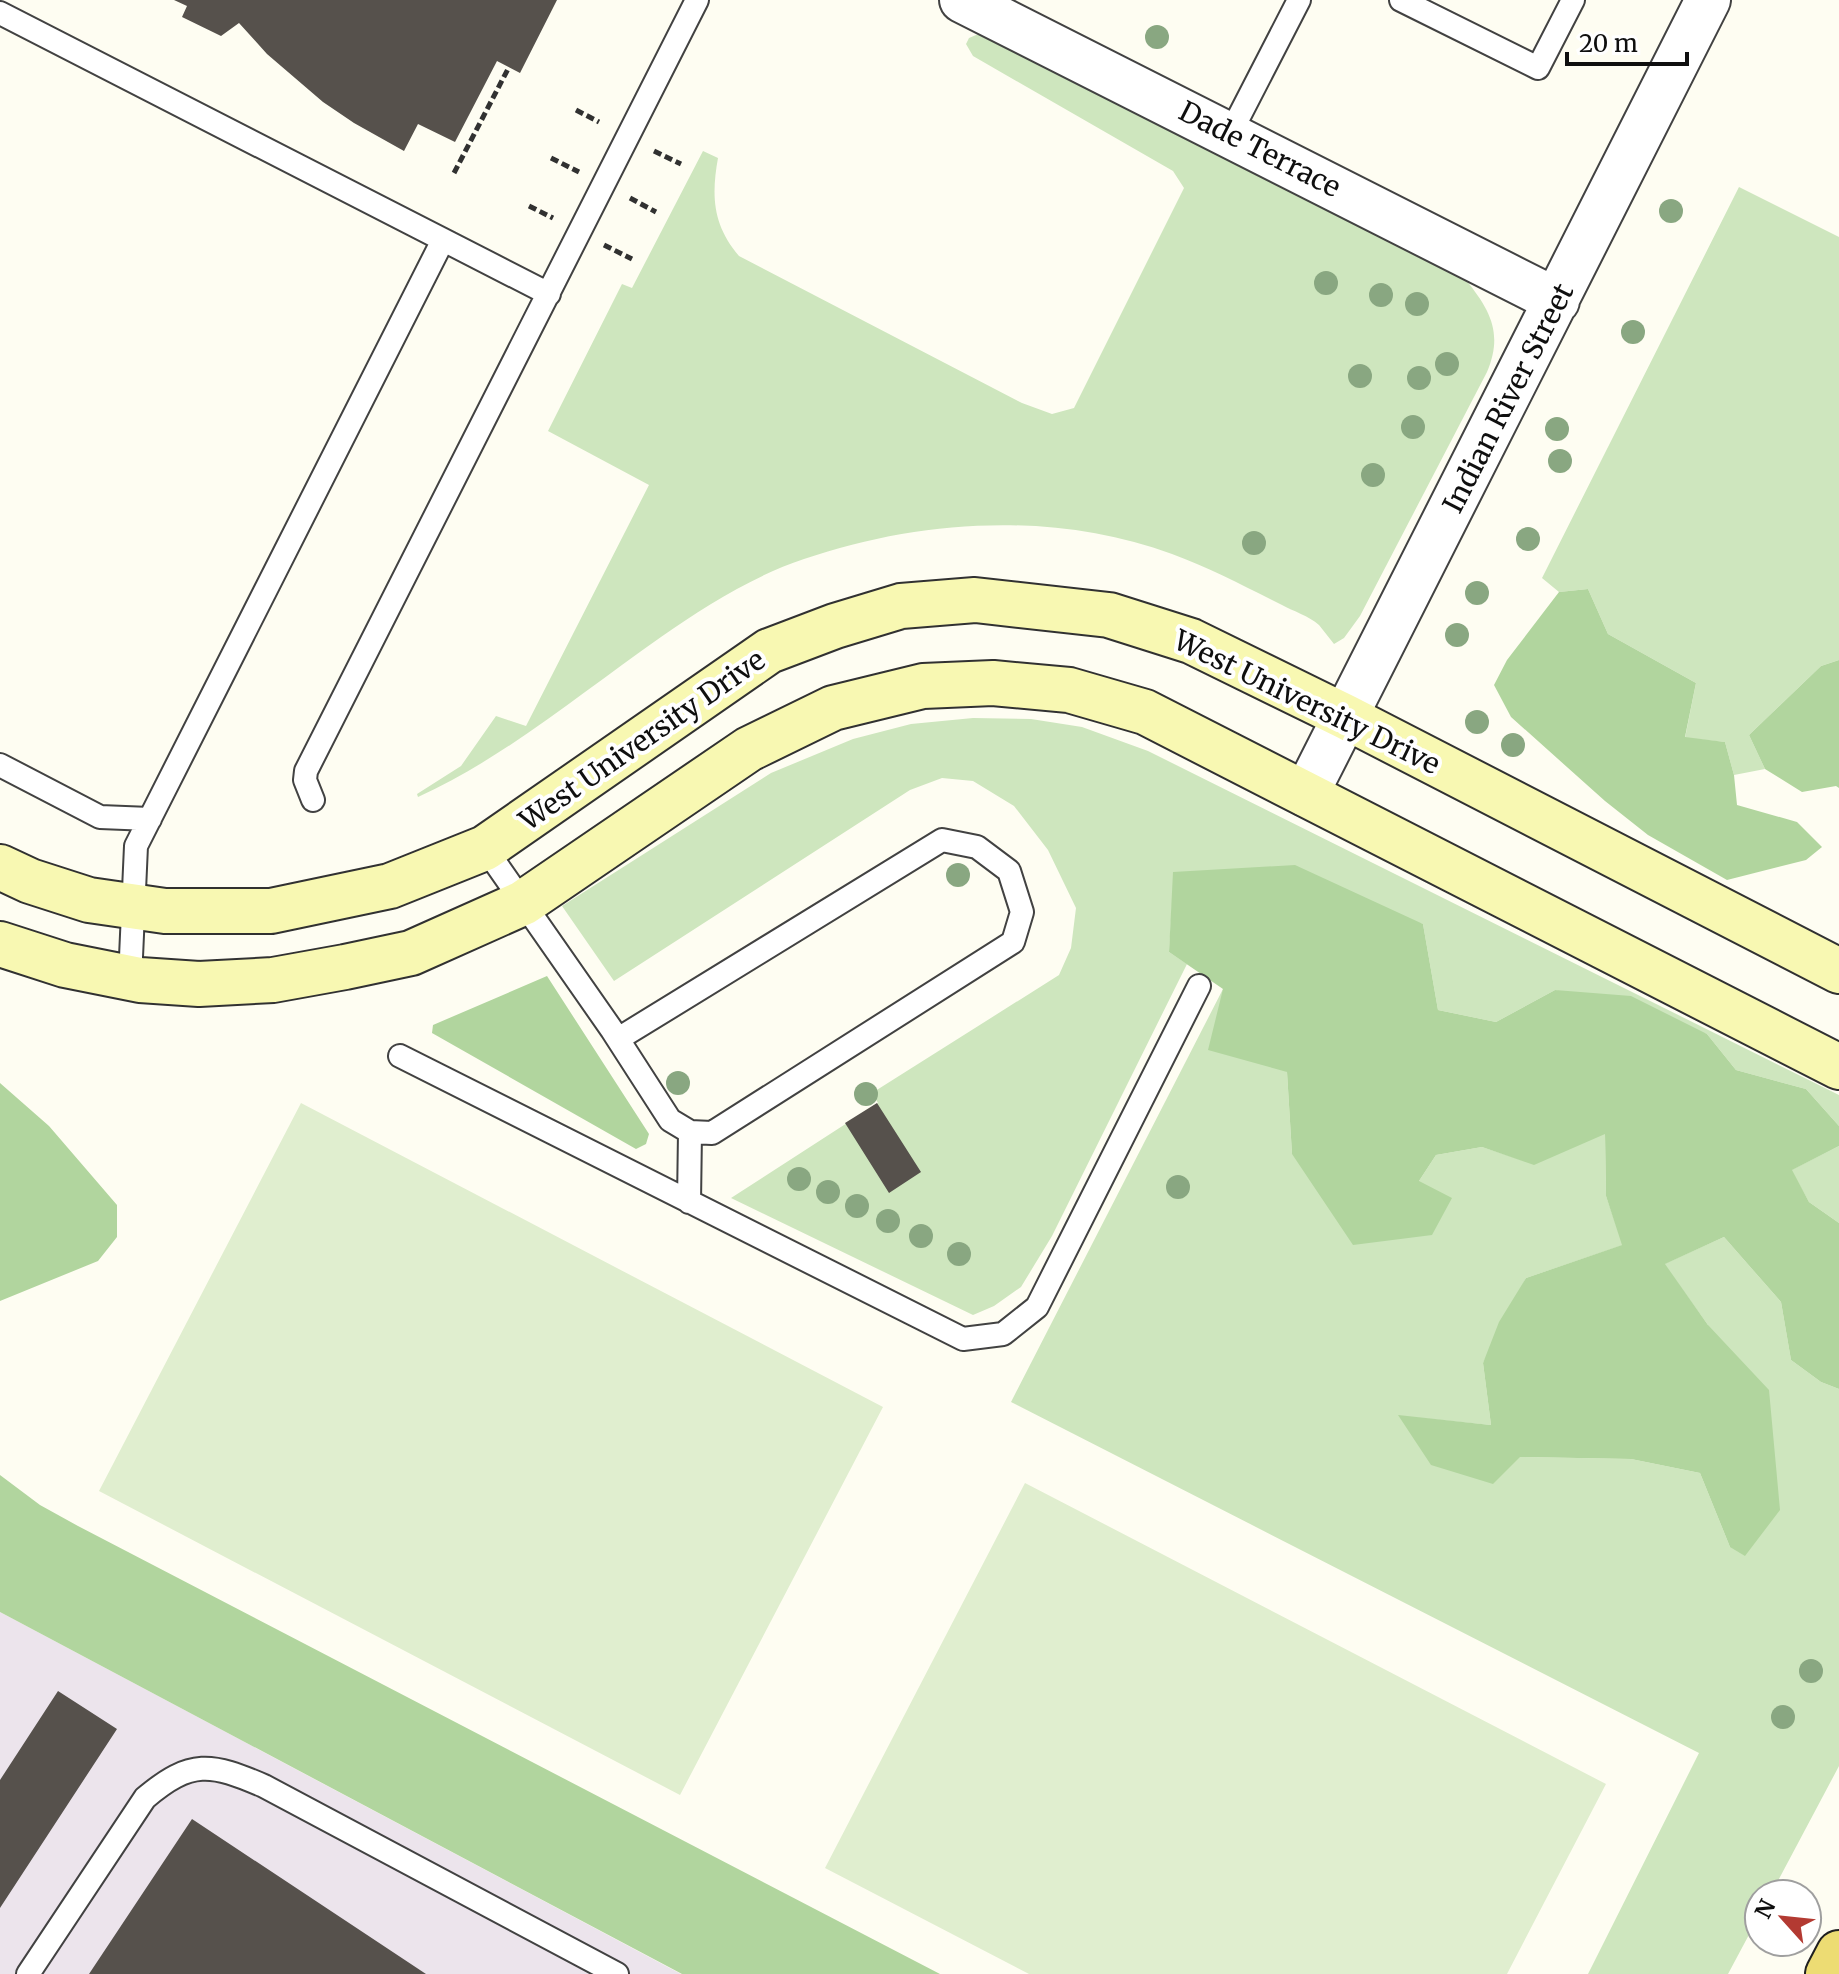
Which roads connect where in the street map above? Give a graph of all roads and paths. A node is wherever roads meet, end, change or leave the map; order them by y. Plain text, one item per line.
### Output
1 (697, 0) edge
2 (962, 0) edge
3 (1299, 0) edge
4 (1401, 0) edge
5 (1573, 0) edge
6 (1708, 0) edge
7 (0, 13) edge
8 (509, 67) dead end
9 (576, 110) dead end
10 (607, 126) dead end
11 (1230, 134) junction
12 (647, 147) dead end
13 (551, 158) dead end
14 (681, 164) dead end
15 (454, 173) dead end
16 (583, 174) dead end
17 (623, 195) dead end
18 (529, 206) dead end
19 (656, 212) dead end
20 (559, 221) dead end
21 (443, 240) junction
22 (599, 242) dead end
23 (632, 259) dead end
24 (549, 294) junction
25 (1557, 301) junction
26 (1346, 717) junction
27 (0, 765) edge
28 (1306, 794) junction
29 (313, 800) dead end
30 (150, 819) junction
31 (485, 848) junction
32 (0, 867) edge
33 (523, 903) junction
34 (132, 908) junction
35 (0, 944) edge
36 (1839, 971) edge
37 (130, 979) junction
38 (1199, 986) dead end
39 (618, 1039) junction
40 (400, 1056) dead end
41 (1839, 1067) edge
42 (690, 1132) junction
43 (689, 1202) junction
44 (1839, 1953) edge
45 (28, 1974) edge
46 (617, 1974) edge
47 (1828, 1974) edge

1 - 24 lane
2 - 11 street, Dade Terrace
3 - 11 lane
4 - 5 lane
6 - 25 street, Indian River Street
7 - 21 lane
8 - 15 path
9 - 10 path
11 - 25 street, Dade Terrace
12 - 14 path
13 - 16 path
17 - 19 path
18 - 20 path
21 - 24 lane
21 - 30 lane
22 - 23 path
24 - 29 lane
25 - 26 street, Indian River Street
26 - 28 street, Indian River Street
26 - 31 street, West University Drive
26 - 36 street, West University Drive
27 - 30 lane
28 - 33 street
28 - 41 street
30 - 34 lane
31 - 33 lane
31 - 34 street, West University Drive
32 - 34 street, West University Drive
33 - 37 street
33 - 39 lane
34 - 37 lane
35 - 37 street
38 - 43 lane
39 - 42 lane
39 - 42 lane
40 - 43 lane
42 - 43 lane
44 - 47 main road
45 - 46 lane

